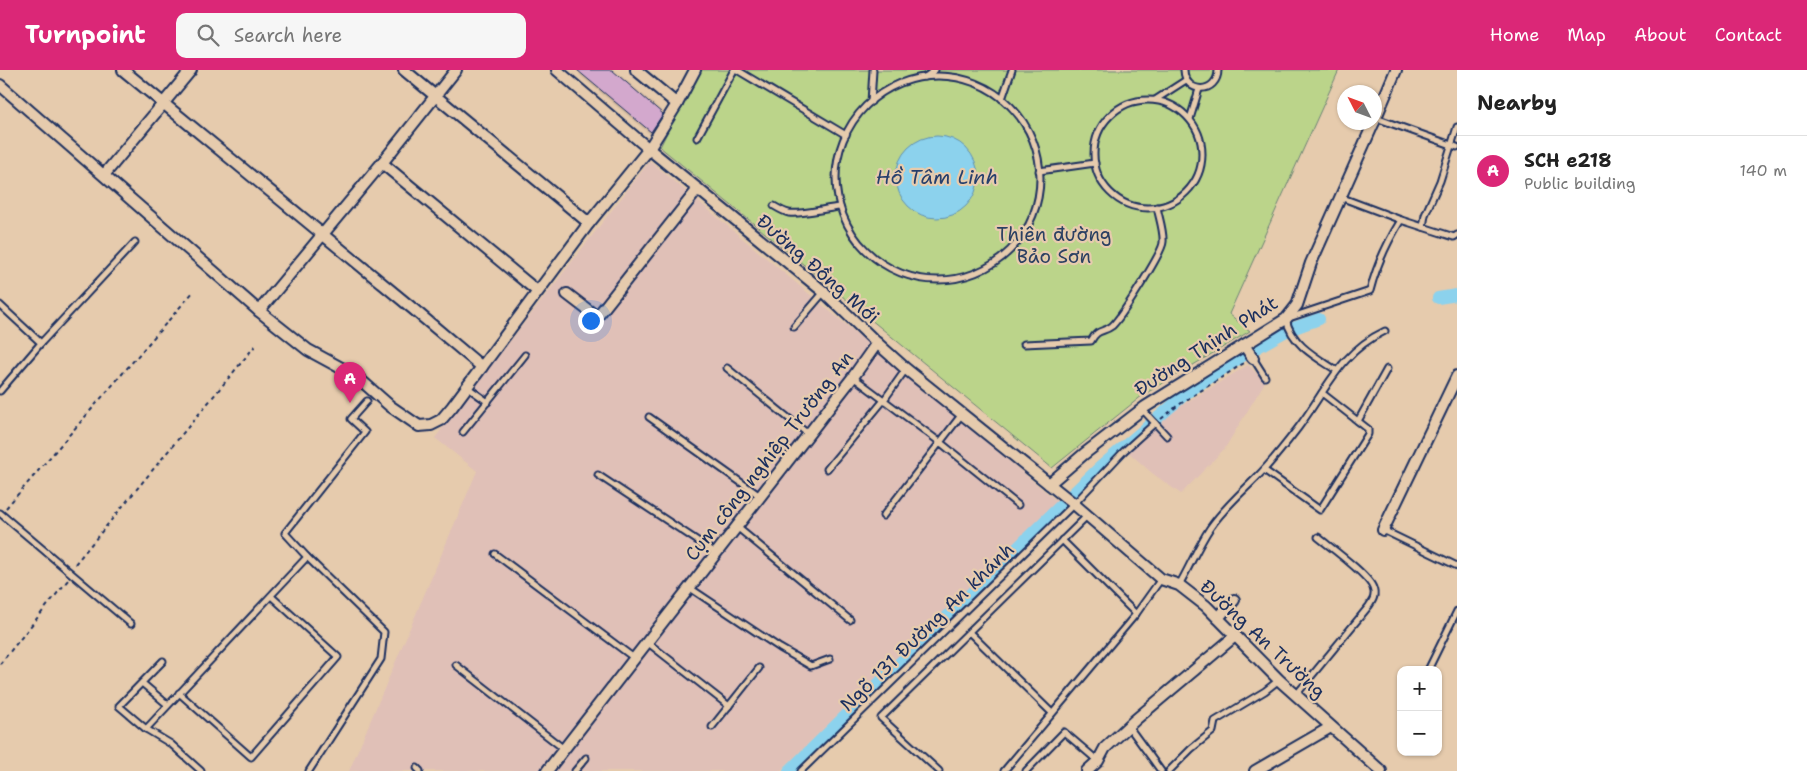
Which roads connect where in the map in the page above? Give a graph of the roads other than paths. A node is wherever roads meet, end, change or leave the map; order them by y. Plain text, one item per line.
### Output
1 (123, 70) edge
2 (191, 70) edge
3 (404, 70) edge
4 (456, 70) edge
5 (558, 70) edge
6 (636, 70) edge
7 (695, 70) edge
8 (736, 70) edge
9 (873, 70) edge
10 (935, 70) edge
11 (1012, 70) edge
12 (1184, 70) edge
13 (1218, 70) edge
14 (1396, 70) edge
15 (924, 78) junction
16 (1186, 80) junction
17 (0, 85) edge
18 (1199, 89) junction
19 (435, 95) junction
20 (1002, 99) junction
21 (1155, 100) junction
22 (871, 102) junction
23 (164, 104) junction
24 (677, 104) junction
25 (1382, 104) edge
26 (1190, 118) junction
27 (1382, 123) edge
28 (1457, 127) edge
29 (1371, 130) edge
30 (846, 135) junction
31 (697, 138) dead end
32 (1450, 145) junction
33 (1457, 147) edge
34 (649, 148) junction
35 (1095, 162) junction
36 (382, 163) junction
37 (1039, 171) junction
38 (104, 175) junction
39 (698, 189) junction
40 (1340, 197) junction
41 (774, 206) dead end
42 (840, 206) junction
43 (1157, 207) junction
44 (1402, 220) junction
45 (589, 223) junction
46 (1423, 227) junction
47 (322, 235) junction
48 (1457, 235) edge
49 (135, 242) dead end
50 (537, 292) junction
51 (824, 292) junction
52 (567, 294) dead end
53 (0, 305) edge
54 (259, 311) junction
55 (1287, 321) junction
56 (794, 327) dead end
57 (1385, 331) dead end
58 (41, 343) junction
59 (877, 343) junction
60 (1024, 344) dead end
61 (1248, 352) junction
62 (525, 355) dead end
63 (482, 367) junction
64 (727, 368) dead end
65 (906, 369) junction
66 (1387, 369) dead end
67 (1336, 370) junction
68 (1457, 376) edge
69 (853, 377) junction
70 (1265, 377) dead end
71 (467, 386) junction
72 (0, 391) edge
73 (1322, 392) junction
74 (884, 400) junction
75 (367, 401) dead end
76 (488, 402) junction
77 (1142, 409) junction
78 (963, 413) junction
79 (650, 417) dead end
80 (1358, 421) junction
81 (1154, 423) junction
82 (463, 432) dead end
83 (808, 434) junction
84 (1167, 436) dead end
85 (941, 443) junction
86 (827, 469) dead end
87 (1264, 470) junction
88 (598, 475) dead end
89 (1049, 484) junction
90 (760, 496) junction
91 (1072, 502) junction
92 (1018, 505) dead end
93 (1, 514) edge
94 (883, 516) dead end
95 (1087, 516) junction
96 (737, 526) junction
97 (1382, 530) joint
98 (1318, 537) dead end
99 (1062, 540) junction
100 (716, 552) junction
101 (495, 554) dead end
102 (307, 557) junction
103 (1457, 566) edge
104 (1161, 580) junction
105 (1180, 585) junction
106 (688, 588) junction
107 (271, 596) junction
108 (1234, 600) dead end
109 (1457, 610) edge
110 (1136, 614) junction
111 (1218, 618) junction
112 (850, 620) dead end
113 (131, 624) dead end
114 (969, 632) junction
115 (1235, 636) junction
116 (647, 642) junction
117 (634, 658) junction
118 (830, 659) dead end
119 (163, 661) dead end
120 (456, 665) dead end
121 (1430, 666) edge
122 (759, 668) dead end
123 (1279, 680) junction
124 (142, 683) junction
125 (179, 693) junction
126 (1296, 695) junction
127 (168, 705) junction
128 (729, 706) junction
129 (1052, 713) junction
130 (712, 727) dead end
131 (1129, 727) junction
132 (1331, 727) junction
133 (146, 729) junction
134 (564, 749) junction
135 (586, 758) dead end
136 (1098, 761) junction
137 (576, 769) edge
138 (201, 771) edge
139 (309, 771) edge
140 (547, 771) edge
141 (583, 771) edge
142 (803, 771) edge
143 (939, 771) edge
144 (1004, 771) edge
145 (1026, 771) edge
146 (1087, 771) edge
147 (1162, 771) edge
148 (1169, 771) edge
149 (1255, 771) edge
150 (1381, 771) edge

1 - 23 street
2 - 23 street
3 - 19 street
4 - 19 street
5 - 34 street, Đường Đồng Mới
6 - 24 street
7 - 24 street
8 - 30 lane
8 - 31 lane
9 - 22 lane
10 - 15 lane
11 - 20 lane
12 - 16 lane
13 - 18 lane
14 - 25 street, Đường Thịnh Phát
15 - 20 lane
15 - 22 lane
16 - 18 lane
16 - 21 lane
17 - 38 street
18 - 26 lane
19 - 36 street
19 - 45 street
20 - 37 lane
21 - 26 lane
21 - 35 lane
22 - 30 lane
23 - 38 street
23 - 47 street
24 - 34 street
26 - 43 lane
27 - 32 lane
28 - 32 lane
29 - 40 street, Đường Thịnh Phát
30 - 42 lane
32 - 33 lane
32 - 46 lane
34 - 39 street, Đường Đồng Mới
34 - 45 street
35 - 37 lane
35 - 43 lane
36 - 47 street
36 - 50 street
37 - 42 lane
38 - 54 street
39 - 51 street, Đường Đồng Mới
39 - 52 street
40 - 44 lane
40 - 55 street, Đường Thịnh Phát
41 - 42 lane
43 - 60 lane
44 - 46 lane
44 - 55 lane
45 - 50 street
46 - 48 lane
47 - 54 street
47 - 63 street
49 - 58 lane
50 - 63 street
51 - 56 lane
51 - 59 street, Đường Đồng Mới
53 - 58 lane
54 - 71 street
55 - 61 street, Đường Thịnh Phát
55 - 67 lane
57 - 67 lane
58 - 72 lane
59 - 65 street, Đường Đồng Mới
59 - 69 street, Cụm công nghiệp Trường An
61 - 70 lane
61 - 77 street, Đường Thịnh Phát
62 - 76 lane
63 - 71 street
64 - 83 lane
65 - 74 lane
65 - 78 street, Đường Đồng Mới
66 - 80 lane
67 - 73 lane
68 - 97 street
69 - 74 lane
69 - 83 street, Cụm công nghiệp Trường An
71 - 76 lane
73 - 80 lane
73 - 87 lane
74 - 85 lane
74 - 86 lane
75 - 102 lane
76 - 82 lane
77 - 81 lane
77 - 89 street, Đường Thịnh Phát
78 - 85 lane
78 - 89 street, Đường Đồng Mới
79 - 90 lane
80 - 87 lane
81 - 84 lane
81 - 91 lane, Ngõ 131 Đường An khánh
83 - 90 street, Cụm công nghiệp Trường An
85 - 92 lane
85 - 94 lane
87 - 105 lane
88 - 100 lane
89 - 91 street, Đường Đồng Mới
90 - 96 street, Cụm công nghiệp Trường An
91 - 95 street, Đường An Trường
91 - 142 lane, Ngõ 131 Đường An khánh
93 - 113 lane
95 - 99 lane
95 - 104 street, Đường An Trường
96 - 100 street, Cụm công nghiệp Trường An
96 - 112 lane
97 - 103 lane
98 - 126 lane
99 - 110 lane
99 - 114 lane
100 - 106 street, Cụm công nghiệp Trường An
101 - 117 lane
102 - 107 lane
102 - 139 lane
104 - 105 street, Đường An Trường
104 - 110 lane
105 - 111 street, Đường An Trường
106 - 116 street, Cụm công nghiệp Trường An
106 - 118 lane
107 - 125 lane
107 - 125 lane
108 - 111 street
109 - 121 lane
110 - 129 lane
111 - 115 street, Đường An Trường
114 - 129 lane
114 - 143 lane
115 - 123 street, Đường An Trường
115 - 131 street
116 - 117 street
116 - 128 lane
117 - 134 street
119 - 124 lane
120 - 134 lane
122 - 128 lane
123 - 126 street, Đường An Trường
123 - 148 lane
124 - 127 lane
124 - 133 lane
125 - 127 lane
126 - 132 street, Đường An Trường
127 - 133 lane
128 - 130 lane
129 - 144 lane
131 - 136 street
131 - 147 lane
132 - 149 street
132 - 150 street, Đường An Trường
133 - 138 lane
134 - 140 street
135 - 137 lane
136 - 145 lane
136 - 146 street
137 - 141 lane

